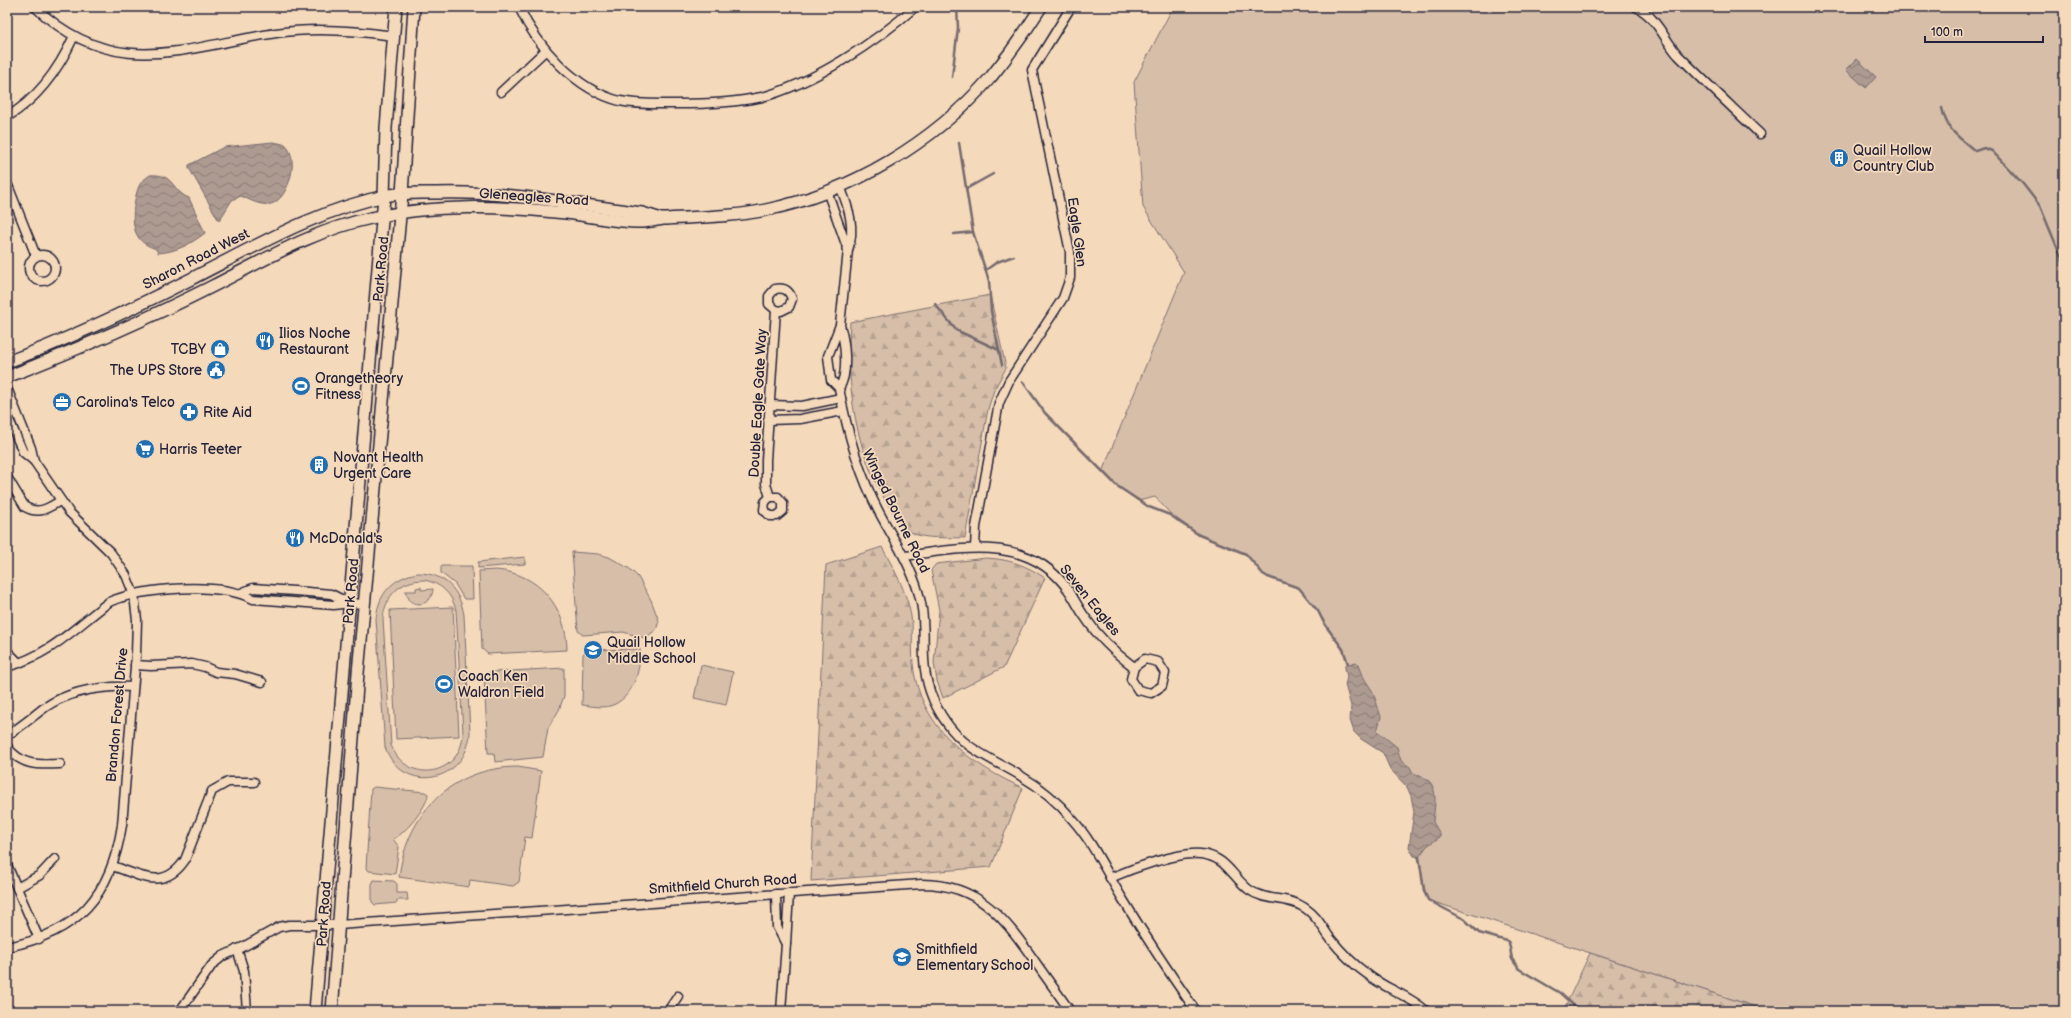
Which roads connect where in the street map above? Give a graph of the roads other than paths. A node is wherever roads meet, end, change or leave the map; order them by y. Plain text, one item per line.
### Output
1 (35, 7) edge
2 (396, 7) edge
3 (414, 7) edge
4 (519, 7) edge
5 (915, 7) edge
6 (1042, 7) edge
7 (1071, 7) edge
8 (1636, 7) edge
9 (74, 36) junction
10 (394, 36) junction
11 (546, 50) junction
12 (501, 92) dead end
13 (7, 117) edge
14 (1760, 134) dead end
15 (7, 182) edge
16 (840, 186) junction
17 (828, 191) junction
18 (402, 194) junction
19 (384, 197) junction
20 (401, 212) junction
21 (382, 216) junction
22 (664, 219) junction
23 (848, 250) junction
24 (36, 256) dead end
25 (776, 310) dead end
26 (840, 325) junction
27 (7, 362) edge
28 (7, 377) edge
29 (7, 388) edge
30 (839, 388) junction
31 (841, 398) junction
32 (769, 405) junction
33 (843, 412) junction
34 (7, 415) edge
35 (768, 420) junction
36 (34, 461) junction
37 (7, 478) edge
38 (770, 497) dead end
39 (60, 501) junction
40 (975, 548) junction
41 (905, 556) junction
42 (134, 595) junction
43 (349, 602) junction
44 (365, 604) junction
45 (7, 652) edge
46 (18, 663) junction
47 (135, 665) junction
48 (1134, 666) junction
49 (7, 667) edge
50 (262, 682) dead end
51 (133, 687) junction
52 (7, 735) edge
53 (7, 747) edge
54 (60, 764) dead end
55 (254, 782) dead end
56 (55, 859) dead end
57 (7, 865) edge
58 (113, 866) junction
59 (1110, 878) junction
60 (17, 888) junction
61 (789, 893) junction
62 (776, 894) junction
63 (322, 925) junction
64 (338, 925) junction
65 (39, 939) junction
66 (786, 944) junction
67 (7, 947) edge
68 (238, 949) junction
69 (678, 996) dead end
70 (180, 1011) edge
71 (247, 1011) edge
72 (315, 1011) edge
73 (332, 1011) edge
74 (668, 1011) edge
75 (781, 1011) edge
76 (1070, 1011) edge
77 (1196, 1011) edge
78 (1426, 1011) edge

1 - 9 street
2 - 10 main road, Park Road
3 - 18 main road, Park Road
4 - 11 street
5 - 11 street
6 - 16 main road, Gleneagles Road
7 - 40 street, Eagle Glen
8 - 14 street
9 - 10 street
9 - 13 street
10 - 19 main road, Park Road
11 - 12 street
15 - 24 street
16 - 17 main road, Gleneagles Road
16 - 23 street, Winged Bourne Road
17 - 22 main road, Gleneagles Road
17 - 23 street, Winged Bourne Road
18 - 19 main road, Sharon Road West
18 - 20 main road, Park Road
18 - 22 main road, Gleneagles Road
19 - 21 main road, Park Road
19 - 27 main road, Sharon Road West
20 - 21 main road
20 - 22 main road, Gleneagles Road
20 - 44 main road, Park Road
21 - 28 main road
21 - 43 main road, Park Road
23 - 26 street, Winged Bourne Road
25 - 32 street, Double Eagle Gate Way
26 - 30 street, Winged Bourne Road
26 - 30 street, Winged Bourne Road
29 - 36 street, Brandon Forest Drive
30 - 31 street, Winged Bourne Road
31 - 32 street
31 - 33 street, Winged Bourne Road
32 - 35 street, Double Eagle Gate Way
33 - 35 street
33 - 41 street, Winged Bourne Road
34 - 36 street, Brandon Forest Drive
35 - 38 street, Double Eagle Gate Way
36 - 39 street, Brandon Forest Drive
37 - 39 street
39 - 42 street, Brandon Forest Drive
40 - 41 street, Seven Eagles
40 - 48 street, Seven Eagles
41 - 59 street, Winged Bourne Road
42 - 43 street
42 - 46 street
42 - 47 street, Brandon Forest Drive
43 - 44 street
43 - 63 main road, Park Road
44 - 64 main road, Park Road
45 - 46 street
46 - 49 street
47 - 50 street
47 - 51 street, Brandon Forest Drive
48 - 48 street
51 - 52 street
51 - 58 street, Brandon Forest Drive
53 - 54 street
55 - 58 street
56 - 60 street
57 - 60 street
58 - 65 street, Brandon Forest Drive
59 - 77 street, Winged Bourne Road
59 - 78 street
60 - 65 street
61 - 62 street, Smithfield Church Road
61 - 66 street
61 - 76 street, Smithfield Church Road
62 - 64 street, Smithfield Church Road
62 - 66 street
63 - 64 street, Smithfield Church Road
63 - 68 street, Smithfield Church Road
63 - 72 main road, Park Road
64 - 73 main road, Park Road
65 - 67 street, Brandon Forest Drive
66 - 75 street
68 - 70 street, Smithfield Church Road
68 - 71 street
69 - 74 street

